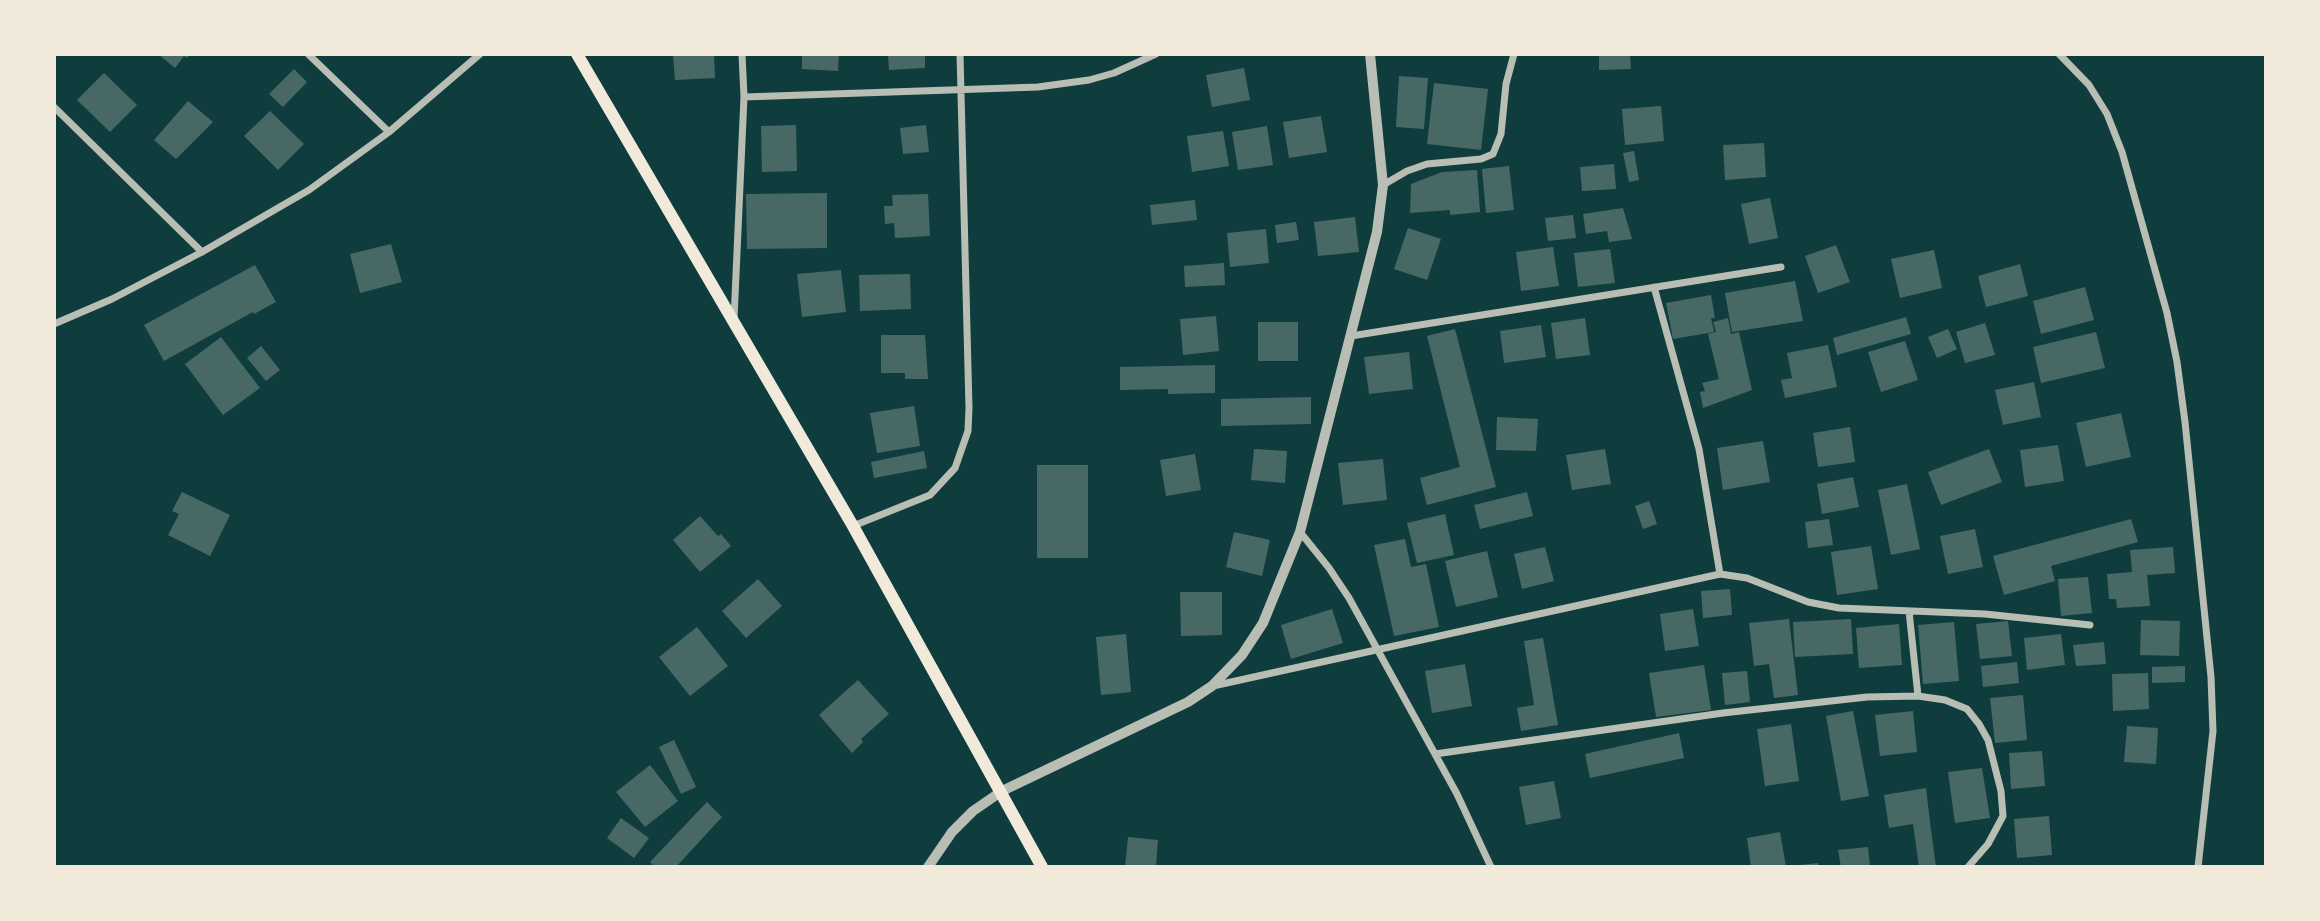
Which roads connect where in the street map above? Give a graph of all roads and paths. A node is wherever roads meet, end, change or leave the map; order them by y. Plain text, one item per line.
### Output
1 (309, 54) edge
2 (480, 54) edge
3 (577, 54) edge
4 (742, 54) edge
5 (960, 54) edge
6 (1156, 54) edge
7 (1370, 54) edge
8 (1514, 54) edge
9 (2059, 54) edge
10 (961, 91) junction
11 (744, 97) junction
12 (54, 107) edge
13 (389, 132) junction
14 (1383, 185) junction
15 (202, 253) junction
16 (1782, 267) dead end
17 (1654, 287) junction
18 (734, 323) junction
19 (54, 324) edge
20 (1351, 336) junction
21 (853, 526) junction
22 (1300, 532) junction
23 (1720, 574) junction
24 (1909, 611) junction
25 (2090, 625) dead end
26 (1377, 650) junction
27 (1212, 686) junction
28 (1918, 696) junction
29 (1436, 754) junction
30 (1002, 791) junction
31 (928, 867) edge
32 (1042, 867) edge
33 (1491, 867) edge
34 (1968, 867) edge
35 (2198, 867) edge

1 - 13 street
2 - 13 street
3 - 18 main road
4 - 11 street
5 - 10 street
6 - 10 street
7 - 14 street
8 - 14 street
9 - 35 street
10 - 11 street
10 - 21 street
11 - 18 street
12 - 15 street
13 - 15 street
14 - 20 street
15 - 19 street
16 - 17 street
17 - 20 street
17 - 23 street
18 - 21 main road
20 - 22 street
21 - 30 main road
22 - 26 street
22 - 27 street
23 - 24 street
23 - 26 street
24 - 25 street
24 - 28 street
26 - 27 street
26 - 29 street
27 - 30 street
28 - 29 street
28 - 34 street
29 - 33 street
30 - 31 street
30 - 32 main road

